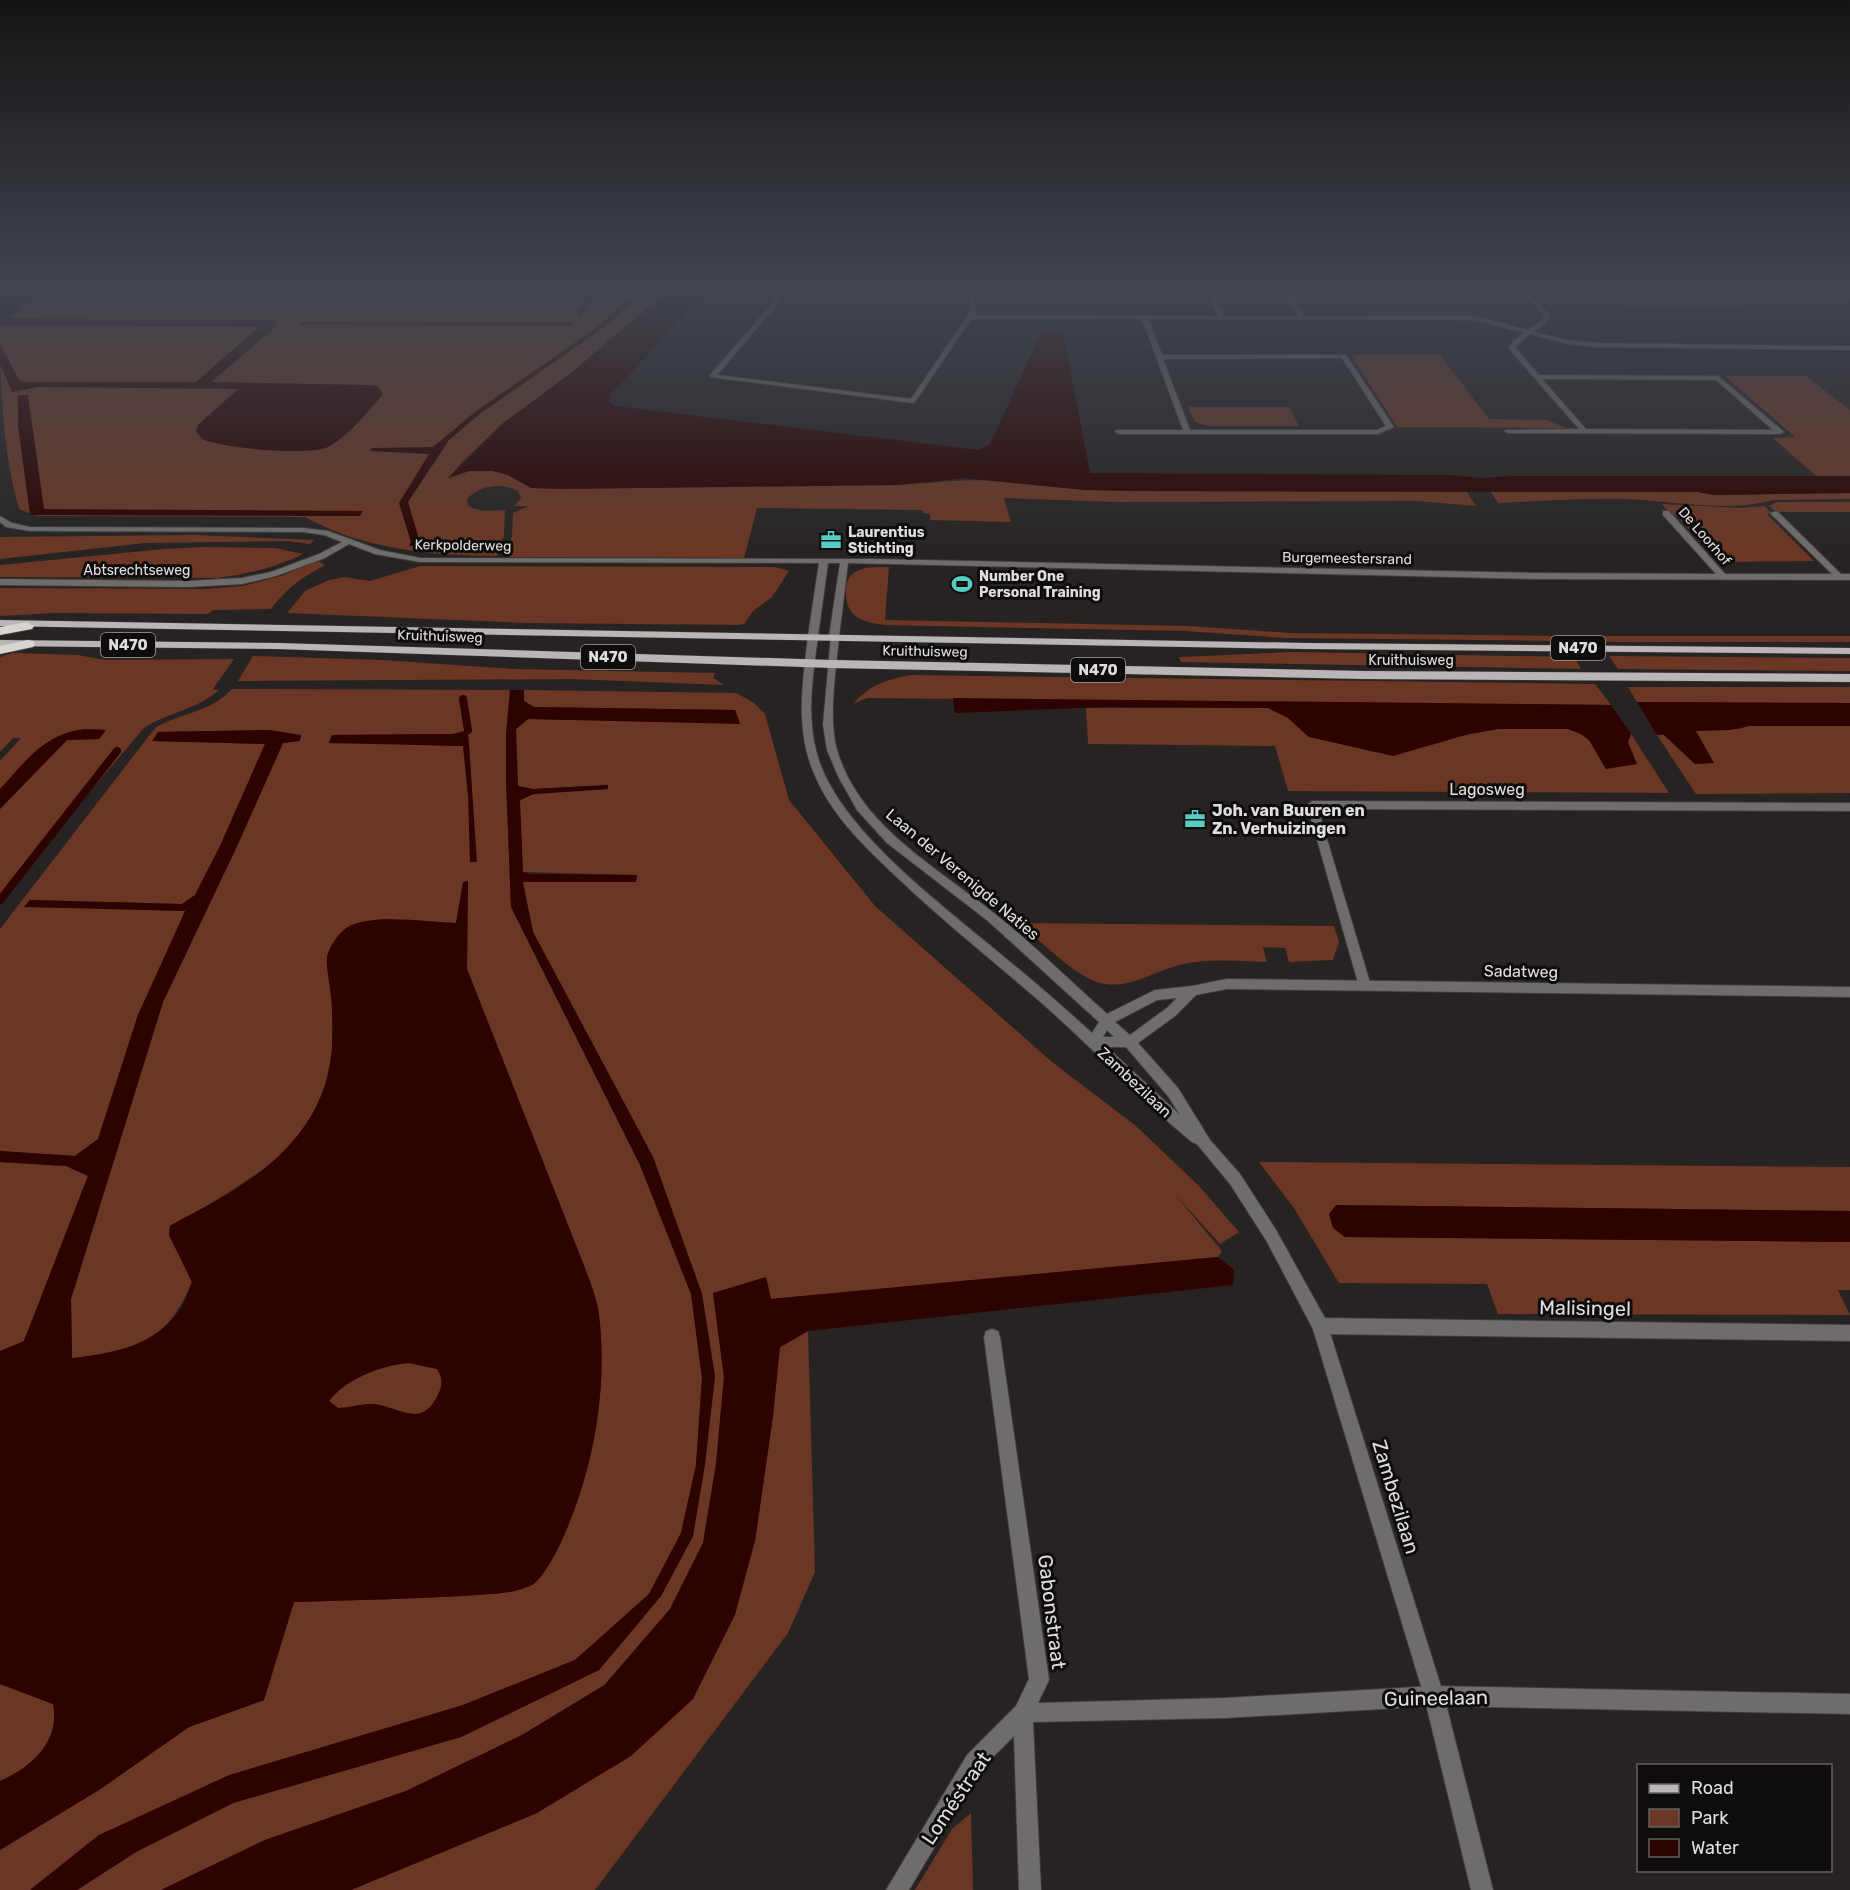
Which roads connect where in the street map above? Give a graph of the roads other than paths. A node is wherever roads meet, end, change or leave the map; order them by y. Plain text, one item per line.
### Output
1 (738, 379) edge
2 (928, 379) edge
3 (1167, 379) edge
4 (1359, 379) edge
5 (1539, 379) edge
6 (1719, 379) edge
7 (1508, 431) dead end
8 (1119, 432) dead end
9 (1187, 432) junction
10 (1585, 432) junction
11 (1666, 513) dead end
12 (1774, 513) dead end
13 (0, 518) edge
14 (338, 537) junction
15 (349, 541) junction
16 (824, 561) junction
17 (844, 561) junction
18 (273, 574) junction
19 (1723, 577) junction
20 (1839, 577) junction
21 (1850, 577) edge
22 (0, 582) edge
23 (0, 623) edge
24 (27, 626) junction
25 (0, 632) edge
26 (813, 636) junction
27 (834, 637) junction
28 (0, 643) edge
29 (28, 644) junction
30 (0, 650) edge
31 (1850, 651) edge
32 (810, 663) junction
33 (832, 664) junction
34 (1850, 678) edge
35 (1850, 807) edge
36 (1365, 986) junction
37 (1192, 991) junction
38 (1850, 992) edge
39 (1107, 1020) junction
40 (1093, 1042) junction
41 (1129, 1042) junction
42 (1205, 1144) junction
43 (1320, 1326) junction
44 (1850, 1333) edge
45 (992, 1337) dead end
46 (1434, 1696) junction
47 (1850, 1704) edge
48 (1023, 1713) junction
49 (897, 1890) edge
50 (1030, 1890) edge
51 (1482, 1890) edge

1 - 2 street
3 - 9 street
4 - 9 street
5 - 10 street
6 - 10 street
7 - 10 street
8 - 9 street
11 - 19 street, De Loorhof
12 - 20 street
13 - 14 street, Kerkpolderweg
14 - 15 street, Kerkpolderweg
14 - 18 street, Abtsrechtseweg
15 - 16 street, Kerkpolderweg
15 - 18 street, Abtsrechtseweg
16 - 17 street, Kerkpolderweg
16 - 26 street
17 - 19 street, Burgemeestersrand
17 - 27 street
18 - 22 street, Abtsrechtseweg
19 - 20 street, Burgemeestersrand
20 - 21 street, Burgemeestersrand
23 - 24 main road, Kruithuisweg / N470
24 - 25 highway
24 - 26 main road, Kruithuisweg / N470
26 - 27 main road, Kruithuisweg / N470
26 - 32 street
27 - 31 main road, Kruithuisweg / N470
27 - 33 street, Laan der Verenigde Naties
28 - 29 main road, Kruithuisweg / N470
29 - 30 highway
29 - 32 main road, Kruithuisweg / N470
32 - 33 main road, Kruithuisweg / N470
32 - 40 street
33 - 34 main road, Kruithuisweg / N470
33 - 39 street, Laan der Verenigde Naties
35 - 36 street, Lagosweg
36 - 37 street, Sadatweg
36 - 38 street, Sadatweg
37 - 39 street, Sadatweg
37 - 41 street
39 - 40 street
39 - 41 street, Laan der Verenigde Naties
40 - 41 street
40 - 42 street, Zambezilaan
41 - 42 street, Zambezilaan
42 - 43 street, Zambezilaan
43 - 44 street, Malisingel
43 - 46 street, Zambezilaan
45 - 48 street, Gabonstraat
46 - 47 street, Guineelaan
46 - 48 street, Guineelaan
46 - 51 street, Zambezilaan
48 - 49 street, Loméstraat
48 - 50 street, Gabonstraat

